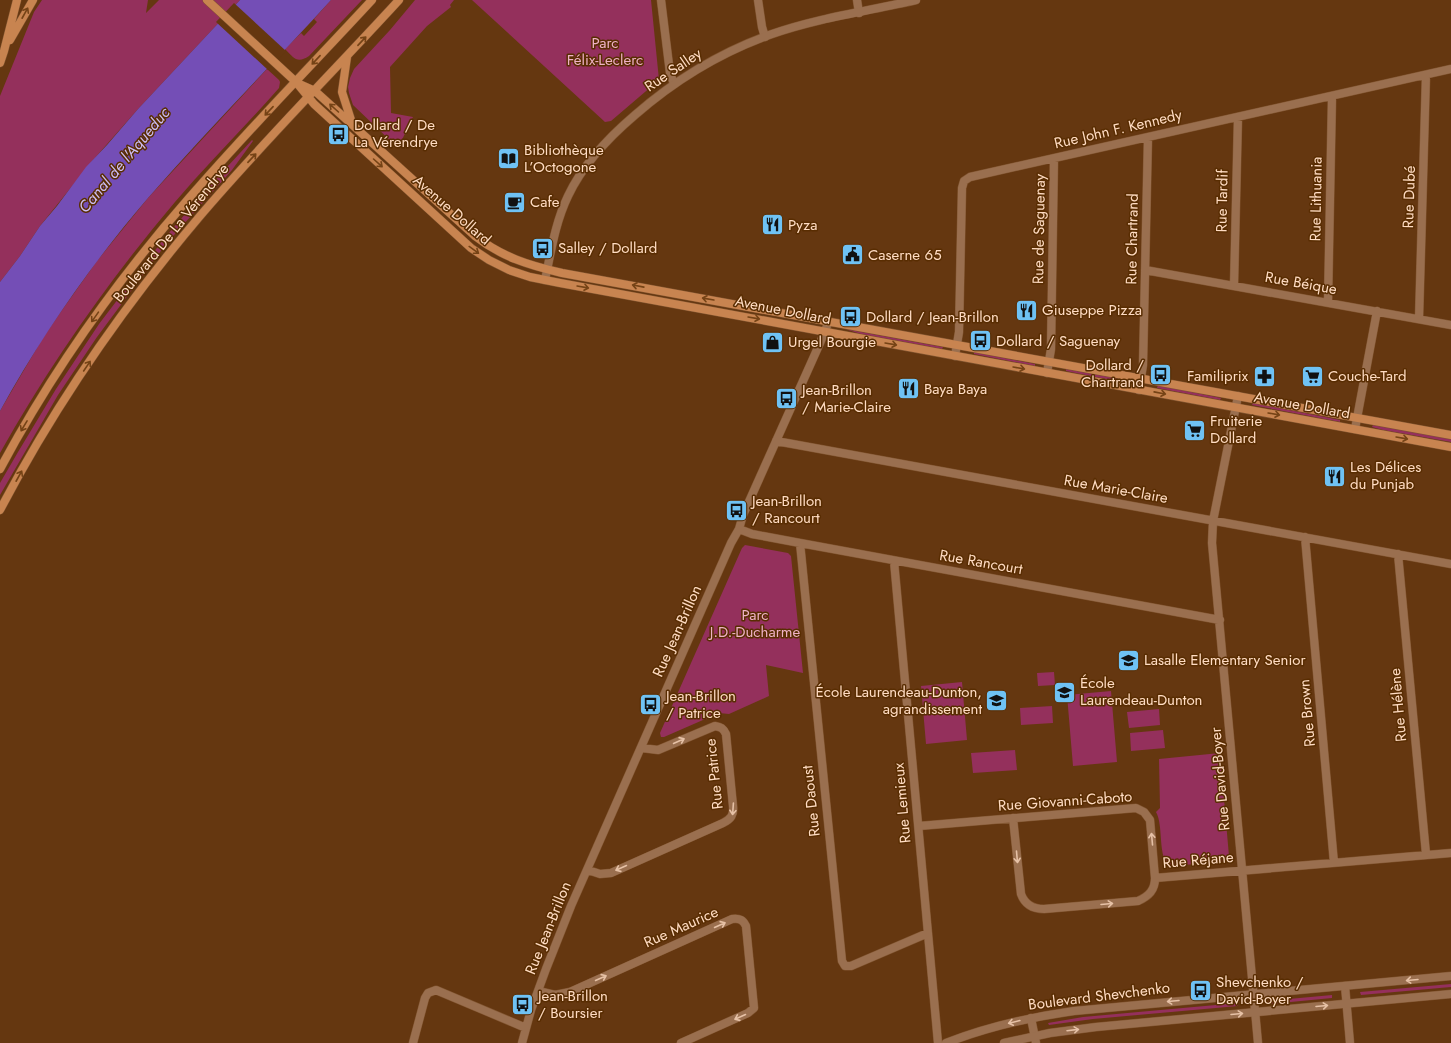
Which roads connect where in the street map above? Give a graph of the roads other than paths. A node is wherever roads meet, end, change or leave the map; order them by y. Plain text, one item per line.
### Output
1 (17, 0) edge
2 (33, 0) edge
3 (207, 0) edge
4 (372, 0) edge
5 (399, 0) edge
6 (661, 0) edge
7 (758, 0) edge
8 (857, 0) edge
9 (916, 0) edge
10 (859, 13) junction
11 (765, 37) junction
12 (4, 51) junction
13 (347, 57) junction
14 (0, 63) edge
15 (1451, 70) edge
16 (1426, 75) junction
17 (296, 82) junction
18 (674, 84) junction
19 (315, 91) junction
20 (1332, 97) junction
21 (308, 98) junction
22 (1238, 117) junction
23 (352, 124) junction
24 (1148, 137) junction
25 (1054, 158) junction
26 (547, 269) junction
27 (1145, 270) junction
28 (545, 280) junction
29 (1234, 286) junction
30 (1328, 302) junction
31 (1377, 311) junction
32 (1419, 319) junction
33 (829, 321) junction
34 (1451, 325) edge
35 (825, 332) junction
36 (958, 344) junction
37 (956, 356) junction
38 (1050, 361) junction
39 (1047, 373) junction
40 (1141, 378) junction
41 (1139, 390) junction
42 (1238, 396) junction
43 (1236, 408) junction
44 (1357, 417) junction
45 (1355, 429) junction
46 (1451, 434) edge
47 (776, 441) junction
48 (1451, 447) edge
49 (0, 469) edge
50 (0, 510) edge
51 (1213, 521) junction
52 (739, 529) junction
53 (1305, 537) junction
54 (800, 543) junction
55 (1398, 554) junction
56 (894, 561) junction
57 (1451, 564) edge
58 (1220, 620) junction
59 (642, 748) junction
60 (1013, 818) junction
61 (918, 826) junction
62 (1451, 853) edge
63 (1426, 854) junction
64 (1334, 863) junction
65 (588, 870) junction
66 (1241, 871) junction
67 (1156, 878) junction
68 (928, 933) junction
69 (1451, 976) edge
70 (1345, 986) junction
71 (538, 991) junction
72 (1253, 994) junction
73 (1451, 994) edge
74 (1346, 1004) junction
75 (1255, 1012) junction
76 (1031, 1018) junction
77 (526, 1028) junction
78 (1035, 1039) edge
79 (413, 1043) edge
80 (522, 1043) edge
81 (681, 1043) edge
82 (938, 1043) edge
83 (946, 1043) edge
84 (1004, 1043) edge
85 (1258, 1043) edge
86 (1350, 1043) edge

1 - 12 main road
12 -> 2 main road
3 - 17 main road, Avenue Dollard
4 -> 17 main road, Boulevard De La Vérendrye
13 -> 5 main road, Boulevard De La Vérendrye
6 - 18 street
7 - 11 street
8 - 10 street
9 - 10 street, Rue Salley
10 - 11 street, Rue Salley
11 - 18 street, Rue Salley
12 - 14 main road
13 - 19 main road, Boulevard De La Vérendrye
13 - 23 main road
15 - 16 street, Rue John F. Kennedy
16 - 20 street, Rue John F. Kennedy
16 - 32 street, Rue Dubé
17 - 19 main road, Avenue Dollard
17 - 21 main road, Avenue Dollard
17 -> 49 main road, Boulevard De La Vérendrye
18 - 26 street, Rue Salley
19 - 21 main road, Boulevard De La Vérendrye
23 -> 19 main road, Avenue Dollard
20 - 22 street, Rue John F. Kennedy
20 - 30 street, Rue Lithuania
21 -> 28 main road, Avenue Dollard
50 -> 21 main road, Boulevard De La Vérendrye
22 - 24 street, Rue John F. Kennedy
22 - 29 street, Rue Tardif
23 - 26 main road, Avenue Dollard
24 - 25 street, Rue John F. Kennedy
24 - 27 street, Rue Chartrand
25 - 36 street, Rue John F. Kennedy
25 - 38 street, Rue de Saguenay
26 - 28 street, Rue Salley
33 -> 26 main road, Avenue Dollard
27 - 29 street, Rue Béique
27 - 40 street, Rue Chartrand
28 -> 35 main road, Avenue Dollard
29 - 30 street, Rue Béique
30 - 31 street, Rue Béique
31 - 32 street, Rue Béique
31 - 44 street
32 - 34 street, Rue Béique
33 - 35 street, Rue Jean-Brillon
33 - 36 main road, Avenue Dollard
35 -> 37 main road, Avenue Dollard
35 - 47 street, Rue Jean-Brillon
36 - 37 street, Rue John F. Kennedy
36 - 38 main road, Avenue Dollard
37 -> 39 main road, Avenue Dollard
38 - 39 street, Rue de Saguenay
38 - 40 main road, Avenue Dollard
39 - 41 main road, Avenue Dollard
40 - 41 street, Rue Chartrand
40 - 42 main road, Avenue Dollard
41 -> 43 main road, Avenue Dollard
42 - 43 street, Rue David-Boyer
42 - 44 main road, Avenue Dollard
43 -> 45 main road, Avenue Dollard
43 - 51 street, Rue David-Boyer
44 - 45 street
44 - 46 main road, Avenue Dollard
45 -> 48 main road, Avenue Dollard
47 - 51 street, Rue Marie-Claire
47 - 52 street, Rue Jean-Brillon
51 - 53 street, Rue Marie-Claire
51 - 58 street, Rue David-Boyer
52 - 54 street, Rue Rancourt
52 - 59 street, Rue Jean-Brillon
53 - 55 street, Rue Marie-Claire
53 - 64 street, Rue Brown
54 - 56 street, Rue Rancourt
54 - 68 street, Rue Daoust
55 - 57 street, Rue Marie-Claire
55 - 63 street, Rue Hélène
56 - 58 street, Rue Rancourt
56 - 61 street, Rue Lemieux
58 - 66 street, Rue David-Boyer
59 - 65 street, Rue Jean-Brillon
59 -> 65 street, Rue Patrice
60 - 61 street, Rue Giovanni-Caboto
67 -> 60 street, Rue Giovanni-Caboto
60 -> 67 street, Rue Réjane
61 - 68 street, Rue Lemieux
62 - 63 street, Rue Réjane
63 - 64 street, Rue Réjane
64 - 66 street, Rue Réjane
65 - 71 street, Rue Jean-Brillon
66 - 67 street, Rue Réjane
66 - 72 street, Rue David-Boyer
68 - 82 street, Rue Lemieux
69 -> 70 street, Boulevard Shevchenko
70 - 72 street, Boulevard Shevchenko
70 - 74 street
71 - 77 street, Rue Jean-Brillon
71 -> 81 street, Rue Maurice
72 - 75 street, Rue David-Boyer
72 -> 76 street, Boulevard Shevchenko
73 - 74 street, Boulevard Shevchenko
75 -> 74 street, Boulevard Shevchenko
74 - 86 street
78 -> 75 street, Boulevard Shevchenko
75 - 85 street, Rue David-Boyer
76 - 78 street
76 -> 83 street, Boulevard Shevchenko
77 - 79 street
77 - 80 street, Rue Jean-Brillon
78 - 84 street, Boulevard Shevchenko

